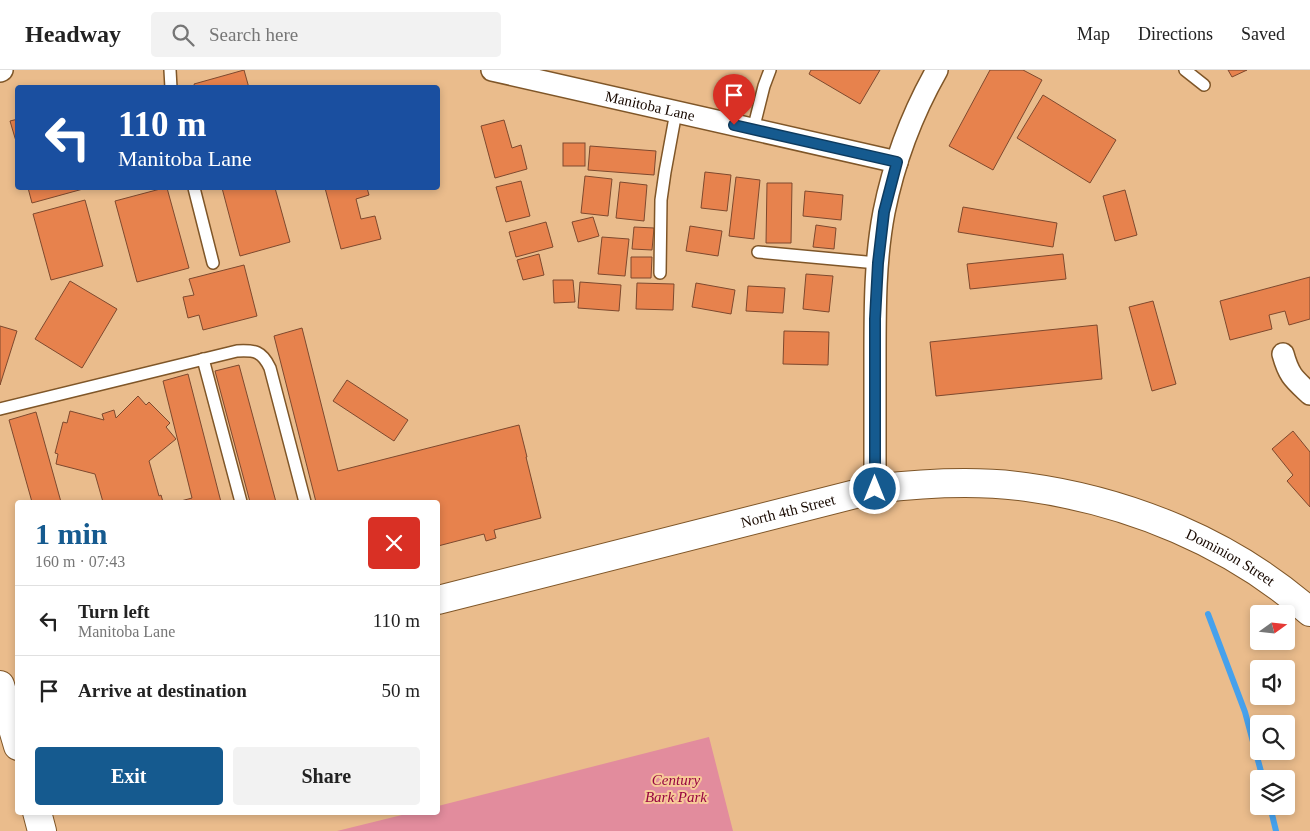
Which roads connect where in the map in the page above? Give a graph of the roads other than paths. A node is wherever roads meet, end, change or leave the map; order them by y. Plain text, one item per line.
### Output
1 (170, 70) edge
2 (492, 70) edge
3 (770, 70) edge
4 (937, 70) edge
5 (1185, 70) edge
6 (171, 85) edge
7 (1204, 85) dead end
8 (676, 112) junction
9 (753, 130) junction
10 (897, 162) junction
11 (194, 190) edge
12 (758, 252) dead end
13 (878, 263) junction
14 (213, 264) dead end
15 (660, 273) dead end
16 (1283, 354) dead end
17 (203, 359) junction
18 (1310, 394) edge
19 (0, 409) edge
20 (875, 489) junction
21 (240, 500) edge
22 (304, 500) edge
23 (1144, 516) joint
24 (440, 599) edge
25 (1310, 612) edge
26 (6, 701) edge
27 (15, 735) edge
28 (38, 815) edge
29 (42, 831) edge

1 - 6 lane
2 - 8 street, Manitoba Lane
3 - 9 lane
4 - 10 street
5 - 7 lane
8 - 9 street, Manitoba Lane
8 - 15 lane
9 - 10 street, Manitoba Lane
10 - 13 street
11 - 14 lane
12 - 13 lane
13 - 20 street
16 - 18 street
17 - 19 lane
17 - 21 lane
17 - 22 lane
20 - 23 street, North 4th Street
20 - 24 street, North 4th Street
23 - 25 street, Dominion Street
26 - 27 street
28 - 29 street

